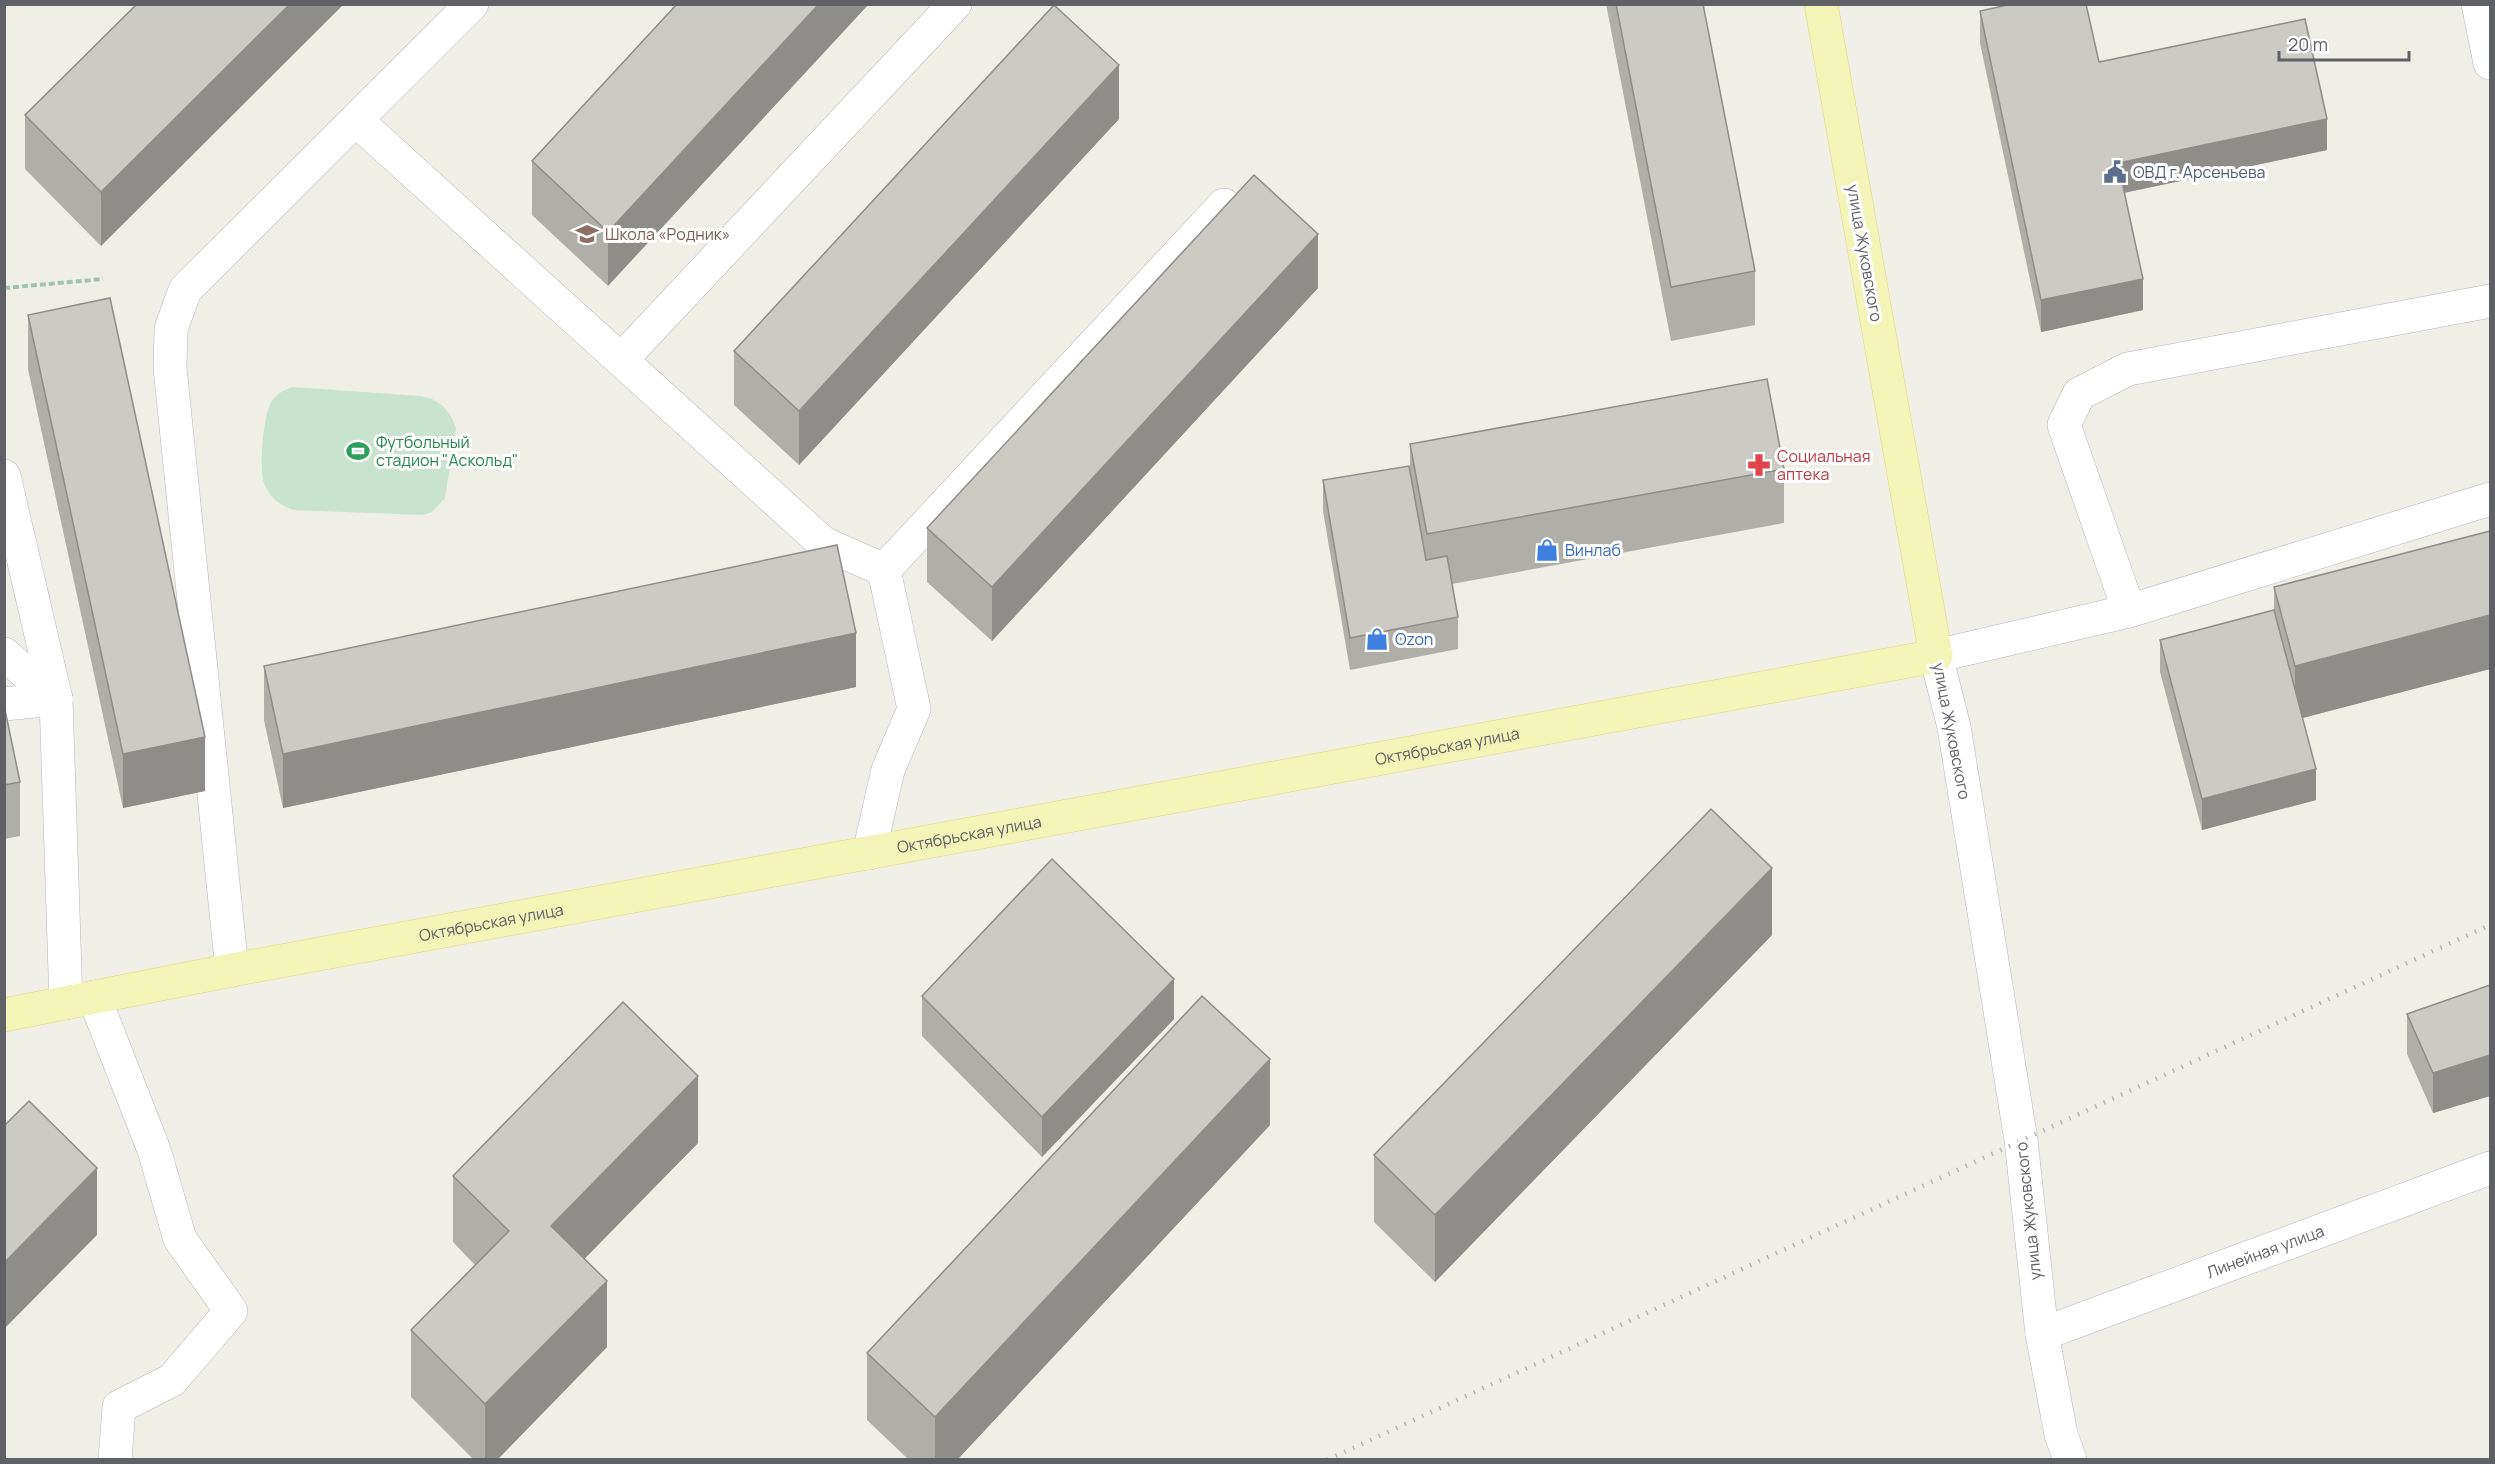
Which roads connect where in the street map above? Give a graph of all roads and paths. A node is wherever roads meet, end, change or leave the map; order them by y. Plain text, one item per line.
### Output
1 (472, 4) edge
2 (956, 4) edge
3 (1821, 4) edge
4 (2478, 4) edge
5 (2490, 63) edge
6 (356, 120) junction
7 (1224, 206) edge
8 (104, 279) dead end
9 (4, 288) edge
10 (2490, 301) edge
11 (621, 360) junction
12 (4, 476) edge
13 (2490, 499) edge
14 (884, 570) junction
15 (2129, 611) junction
16 (4, 654) edge
17 (1936, 656) junction
18 (56, 699) junction
19 (4, 704) edge
20 (869, 853) junction
21 (232, 970) junction
22 (80, 1000) junction
23 (4, 1015) edge
24 (2490, 1168) edge
25 (2042, 1334) junction
26 (115, 1460) edge
27 (2070, 1460) edge

1 - 6 street
2 - 11 street
3 - 17 main road, улица Жуковского
4 - 5 street
6 - 11 street
6 - 21 street
7 - 14 street
8 - 9 path
10 - 15 street
11 - 14 street
12 - 18 street
13 - 15 street
14 - 20 street
15 - 17 street
16 - 18 street
17 - 20 main road, Октябрьская улица
17 - 25 street, улица Жуковского
18 - 19 street
18 - 22 street
20 - 21 main road, Октябрьская улица
21 - 22 main road, Октябрьская улица
22 - 23 main road, Октябрьская улица
22 - 26 street
24 - 25 street, Линейная улица
25 - 27 street, улица Жуковского

